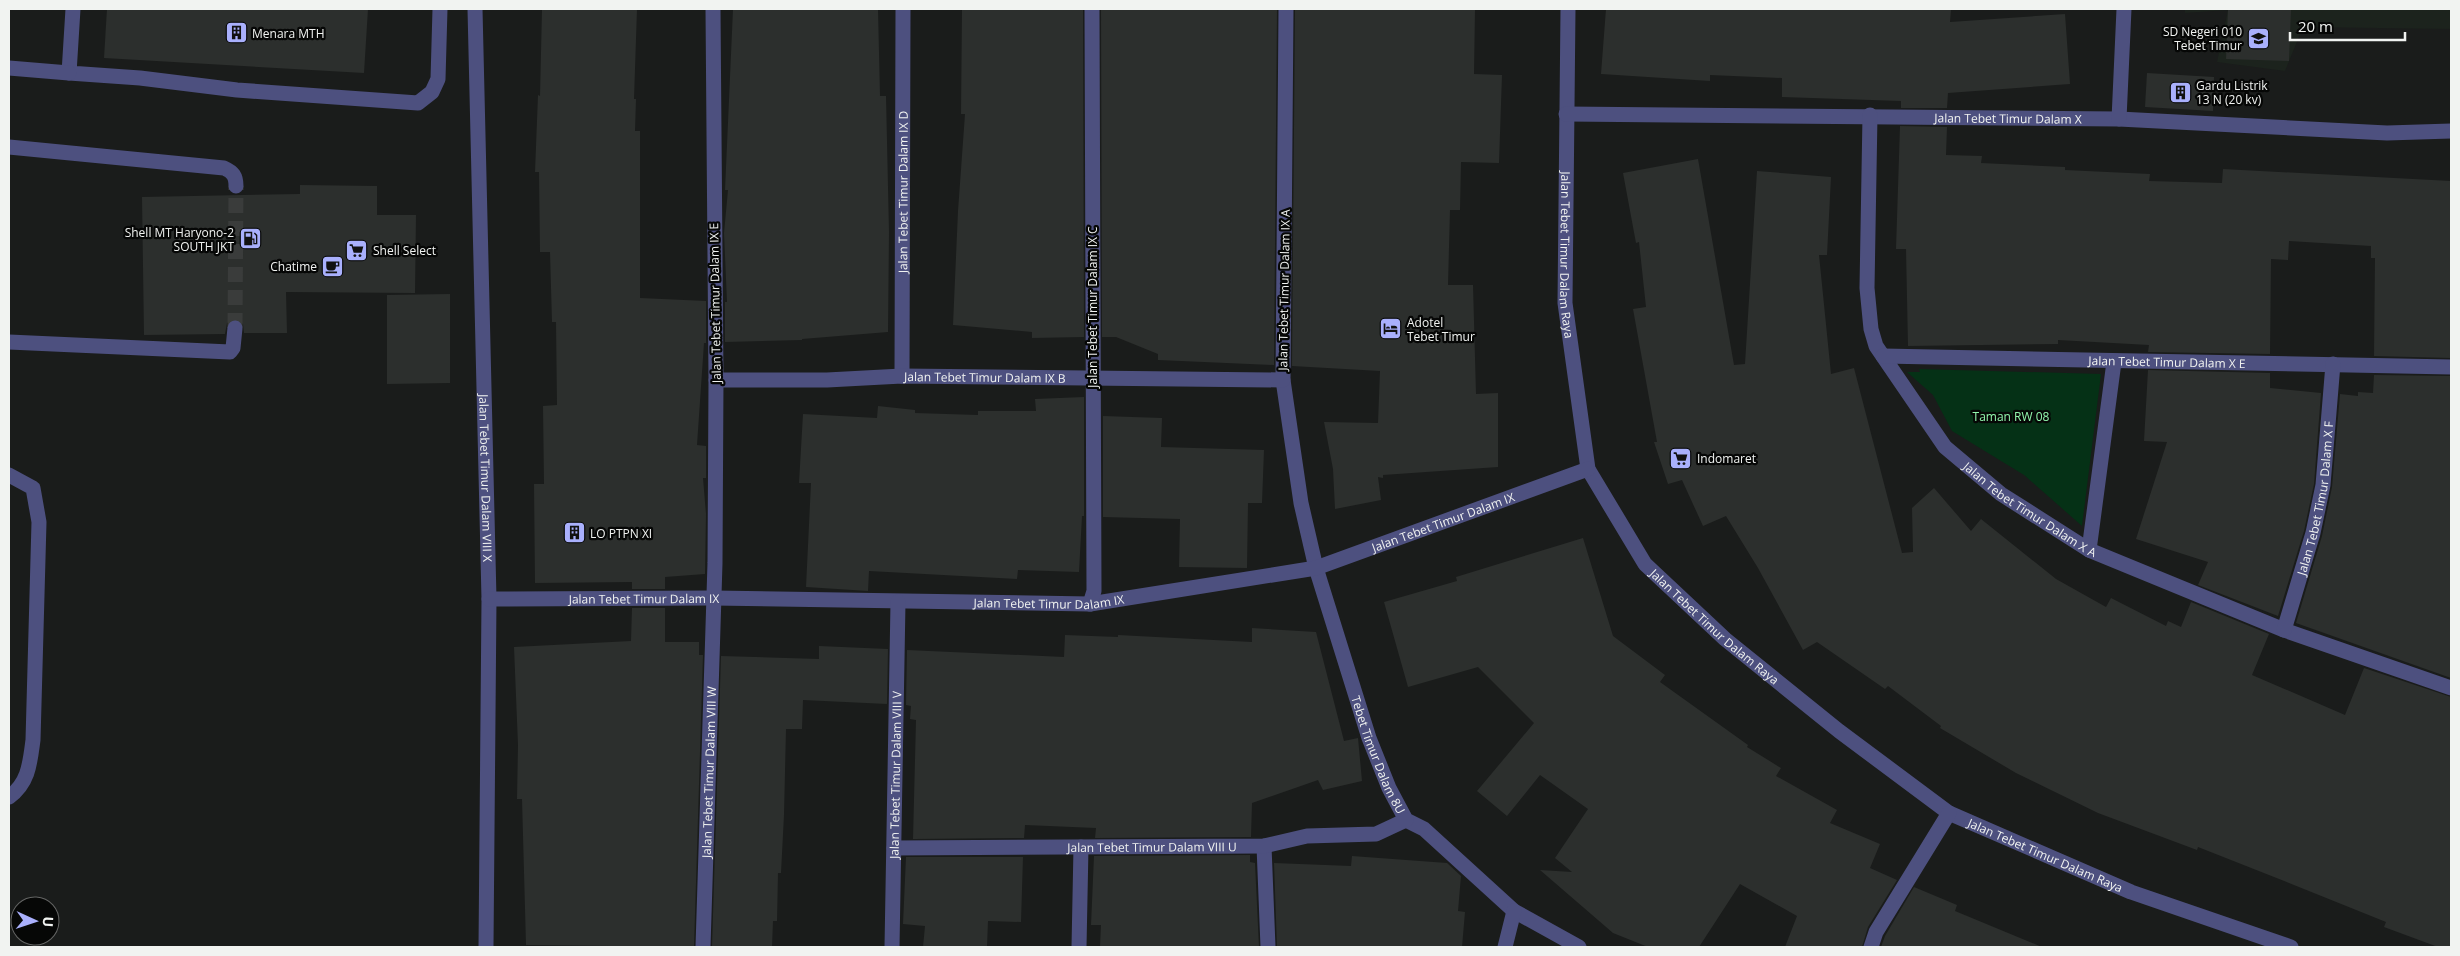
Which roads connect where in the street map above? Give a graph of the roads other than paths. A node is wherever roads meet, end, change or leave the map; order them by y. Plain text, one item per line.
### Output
1 (73, 9) edge
2 (440, 9) edge
3 (475, 9) edge
4 (712, 9) edge
5 (903, 9) edge
6 (1092, 9) edge
7 (1286, 9) edge
8 (1568, 9) edge
9 (2124, 9) edge
10 (9, 68) edge
11 (69, 73) junction
12 (1566, 114) junction
13 (1870, 115) junction
14 (2119, 119) junction
15 (2451, 131) edge
16 (9, 146) edge
17 (236, 186) tunnel mouth
18 (235, 328) tunnel mouth
19 (9, 342) edge
20 (1883, 356) junction
21 (2114, 362) junction
22 (2333, 364) junction
23 (2451, 367) edge
24 (902, 376) junction
25 (1092, 379) junction
26 (716, 380) junction
27 (1282, 380) junction
28 (1588, 469) junction
29 (9, 474) edge
30 (2089, 550) junction
31 (1316, 568) junction
32 (713, 598) junction
33 (489, 599) junction
34 (898, 602) junction
35 (1090, 604) junction
36 (2284, 630) junction
37 (2451, 688) edge
38 (9, 797) edge
39 (1949, 814) junction
40 (1406, 820) junction
41 (1264, 846) junction
42 (1081, 847) junction
43 (894, 848) junction
44 (1514, 911) junction
45 (486, 947) edge
46 (703, 947) edge
47 (892, 947) edge
48 (1079, 947) edge
49 (1268, 947) edge
50 (1505, 947) edge
51 (1579, 947) edge
52 (1871, 947) edge
53 (2291, 947) edge

1 - 11 street
2 - 11 street
3 - 33 street, Jalan Tebet Timur Dalam VIII X
4 - 26 street, Jalan Tebet Timur Dalam IX E
5 - 24 street, Jalan Tebet Timur Dalam IX D
6 - 25 street, Jalan Tebet Timur Dalam IX C
7 - 27 street, Jalan Tebet Timur Dalam IX A
8 - 12 street, Jalan Tebet Timur Dalam Raya
9 - 14 street
10 - 11 street
12 - 13 street, Jalan Tebet Timur Dalam X
12 - 28 street, Jalan Tebet Timur Dalam Raya
13 - 14 street, Jalan Tebet Timur Dalam X
13 - 20 street, Jalan Tebet Timur Dalam X A
14 - 15 street, Jalan Tebet Timur Dalam X
16 - 17 street
18 - 19 street
20 - 21 street, Jalan Tebet Timur Dalam X E
20 - 30 street, Jalan Tebet Timur Dalam X A
21 - 22 street, Jalan Tebet Timur Dalam X E
21 - 30 street
22 - 23 street, Jalan Tebet Timur Dalam X E
22 - 36 street, Jalan Tebet Timur Dalam X F
24 - 25 street, Jalan Tebet Timur Dalam IX B
24 - 26 street, Jalan Tebet Timur Dalam IX B
25 - 27 street, Jalan Tebet Timur Dalam IX B
25 - 35 street, Jalan Tebet Timur Dalam IX C
26 - 32 street, Jalan Tebet Timur Dalam IX E
27 - 31 street, Jalan Tebet Timur Dalam IX A
28 - 31 street, Jalan Tebet Timur Dalam IX
28 - 39 street, Jalan Tebet Timur Dalam Raya
29 - 38 street
30 - 36 street, Jalan Tebet Timur Dalam X A
31 - 35 street, Jalan Tebet Timur Dalam IX
31 - 40 street, Tebet Timur Dalam 8U
32 - 33 street, Jalan Tebet Timur Dalam IX
32 - 34 street, Jalan Tebet Timur Dalam IX
32 - 46 street, Jalan Tebet Timur Dalam VIII W
33 - 45 street, Jalan Tebet Timur Dalam VIII X
34 - 35 street, Jalan Tebet Timur Dalam IX
34 - 43 street, Jalan Tebet Timur Dalam VIII V
36 - 37 street, Jalan Tebet Timur Dalam X A
39 - 52 street
39 - 53 street, Jalan Tebet Timur Dalam Raya
40 - 41 street, Jalan Tebet Timur Dalam VIII U
40 - 44 street, Tebet Timur Dalam 8U
41 - 42 street, Jalan Tebet Timur Dalam VIII U
41 - 49 street
42 - 43 street, Jalan Tebet Timur Dalam VIII U
42 - 48 street
43 - 47 street, Jalan Tebet Timur Dalam VIII V
44 - 50 street
44 - 51 street, Tebet Timur Dalam 8U

